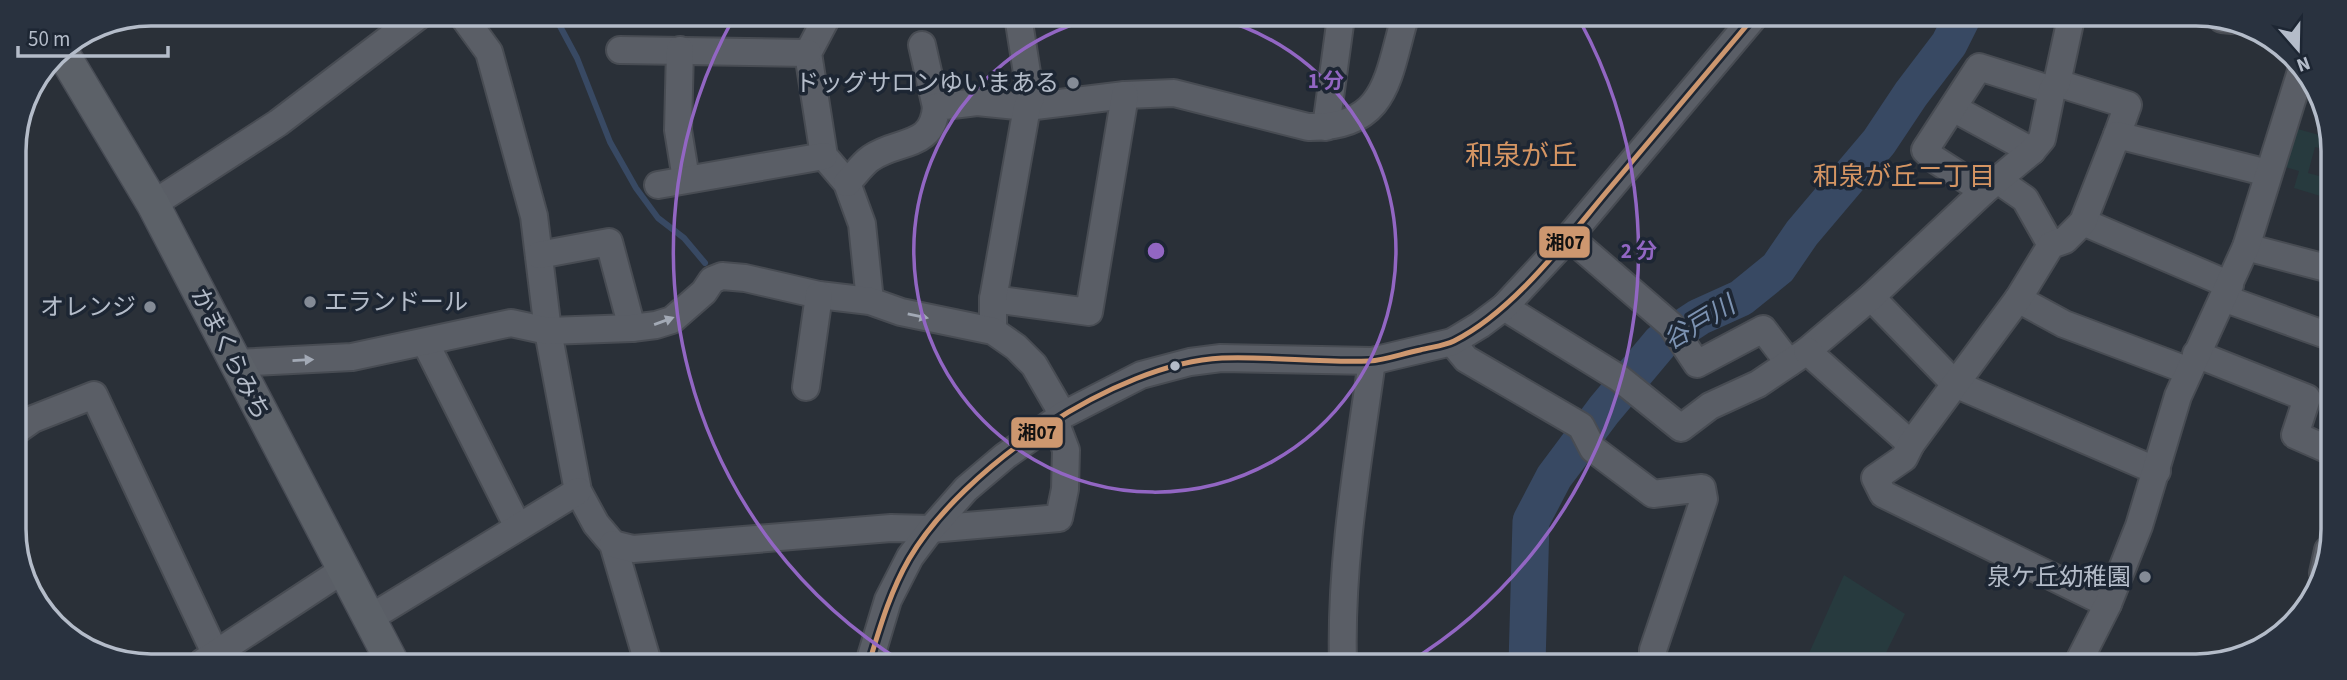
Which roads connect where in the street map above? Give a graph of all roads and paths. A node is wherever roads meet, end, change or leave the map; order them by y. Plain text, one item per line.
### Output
1 (406, 26) edge
2 (469, 26) edge
3 (823, 26) edge
4 (1020, 26) edge
5 (1340, 26) edge
6 (1402, 26) edge
7 (1745, 26) edge
8 (2069, 26) edge
9 (922, 45) dead end
10 (620, 50) dead end
11 (680, 50) junction
12 (808, 54) junction
13 (67, 59) edge
14 (2297, 84) edge
15 (2055, 87) junction
16 (1125, 95) junction
17 (936, 107) junction
18 (1027, 107) junction
19 (1953, 108) junction
20 (1326, 127) junction
21 (2117, 135) junction
22 (2032, 152) junction
23 (824, 156) junction
24 (2268, 173) junction
25 (685, 178) junction
26 (847, 183) junction
27 (658, 185) dead end
28 (1992, 186) junction
29 (153, 204) junction
30 (2083, 222) junction
31 (1569, 237) junction
32 (2051, 246) junction
33 (2246, 247) junction
34 (539, 255) junction
35 (2321, 266) edge
36 (2227, 292) junction
37 (819, 295) junction
38 (1871, 297) junction
39 (993, 299) junction
40 (2018, 299) junction
41 (870, 302) junction
42 (1504, 307) junction
43 (632, 328) junction
44 (548, 331) junction
45 (993, 331) junction
46 (2321, 333) edge
47 (425, 342) junction
48 (1452, 342) junction
49 (1798, 357) junction
50 (1372, 361) junction
51 (2193, 362) junction
52 (235, 363) junction
53 (1955, 384) junction
54 (806, 387) dead end
55 (1059, 418) junction
56 (26, 424) edge
57 (1910, 444) junction
58 (2321, 446) edge
59 (2157, 471) junction
60 (578, 491) junction
61 (519, 527) junction
62 (931, 529) junction
63 (613, 544) junction
64 (343, 570) junction
65 (2108, 604) junction
66 (370, 618) junction
67 (1343, 653) edge
68 (1653, 653) edge
69 (2083, 653) edge
70 (222, 654) edge
71 (224, 654) edge
72 (388, 654) edge
73 (646, 654) edge
74 (872, 654) edge

1 - 29 street
2 - 34 street
3 - 12 street
4 - 18 street
5 - 20 street
6 - 20 street
7 - 31 street
8 - 15 street
9 - 17 street
10 - 11 street
11 - 12 street
11 - 25 street
12 - 23 street
13 - 29 main road, かまくらみち
14 - 24 street
15 - 19 street
15 - 21 street
15 - 22 street
16 - 18 street
16 - 20 street
16 - 39 street
17 - 18 street
17 - 26 street
18 - 39 street
19 - 22 street
19 - 28 street
21 - 24 street
21 - 30 street
22 - 28 street
23 - 25 street
23 - 26 street
24 - 33 street
25 - 27 street
26 - 41 street
28 - 32 street
28 - 38 street
29 - 52 main road, かまくらみち
30 - 32 street
30 - 36 street
31 - 42 street
31 - 49 street
32 - 40 street
33 - 35 street
33 - 36 street
34 - 43 street
34 - 44 street
36 - 46 street
36 - 51 street
37 - 41 street
43 -> 37 street
37 - 54 street
38 - 49 street
38 - 53 street
39 - 45 street
40 - 51 street
40 - 53 street
41 -> 45 street
42 - 48 street
42 - 49 street
43 - 44 street
44 - 47 street
44 - 60 street
45 - 55 street
52 -> 47 street
47 - 61 street
48 - 50 street
48 - 68 street
49 - 57 street
50 - 55 street
50 - 67 street
51 - 58 street
51 - 59 street
52 - 64 main road, かまくらみち
53 - 57 street
53 - 59 street
55 - 62 street
55 - 62 street
56 - 70 street
57 - 65 street
59 - 65 street
60 - 61 street
60 - 63 street
61 - 66 street
62 - 63 street
62 - 74 street
63 - 73 street
64 - 66 main road, かまくらみち
64 - 71 street
65 - 69 street
66 - 72 main road, かまくらみち

